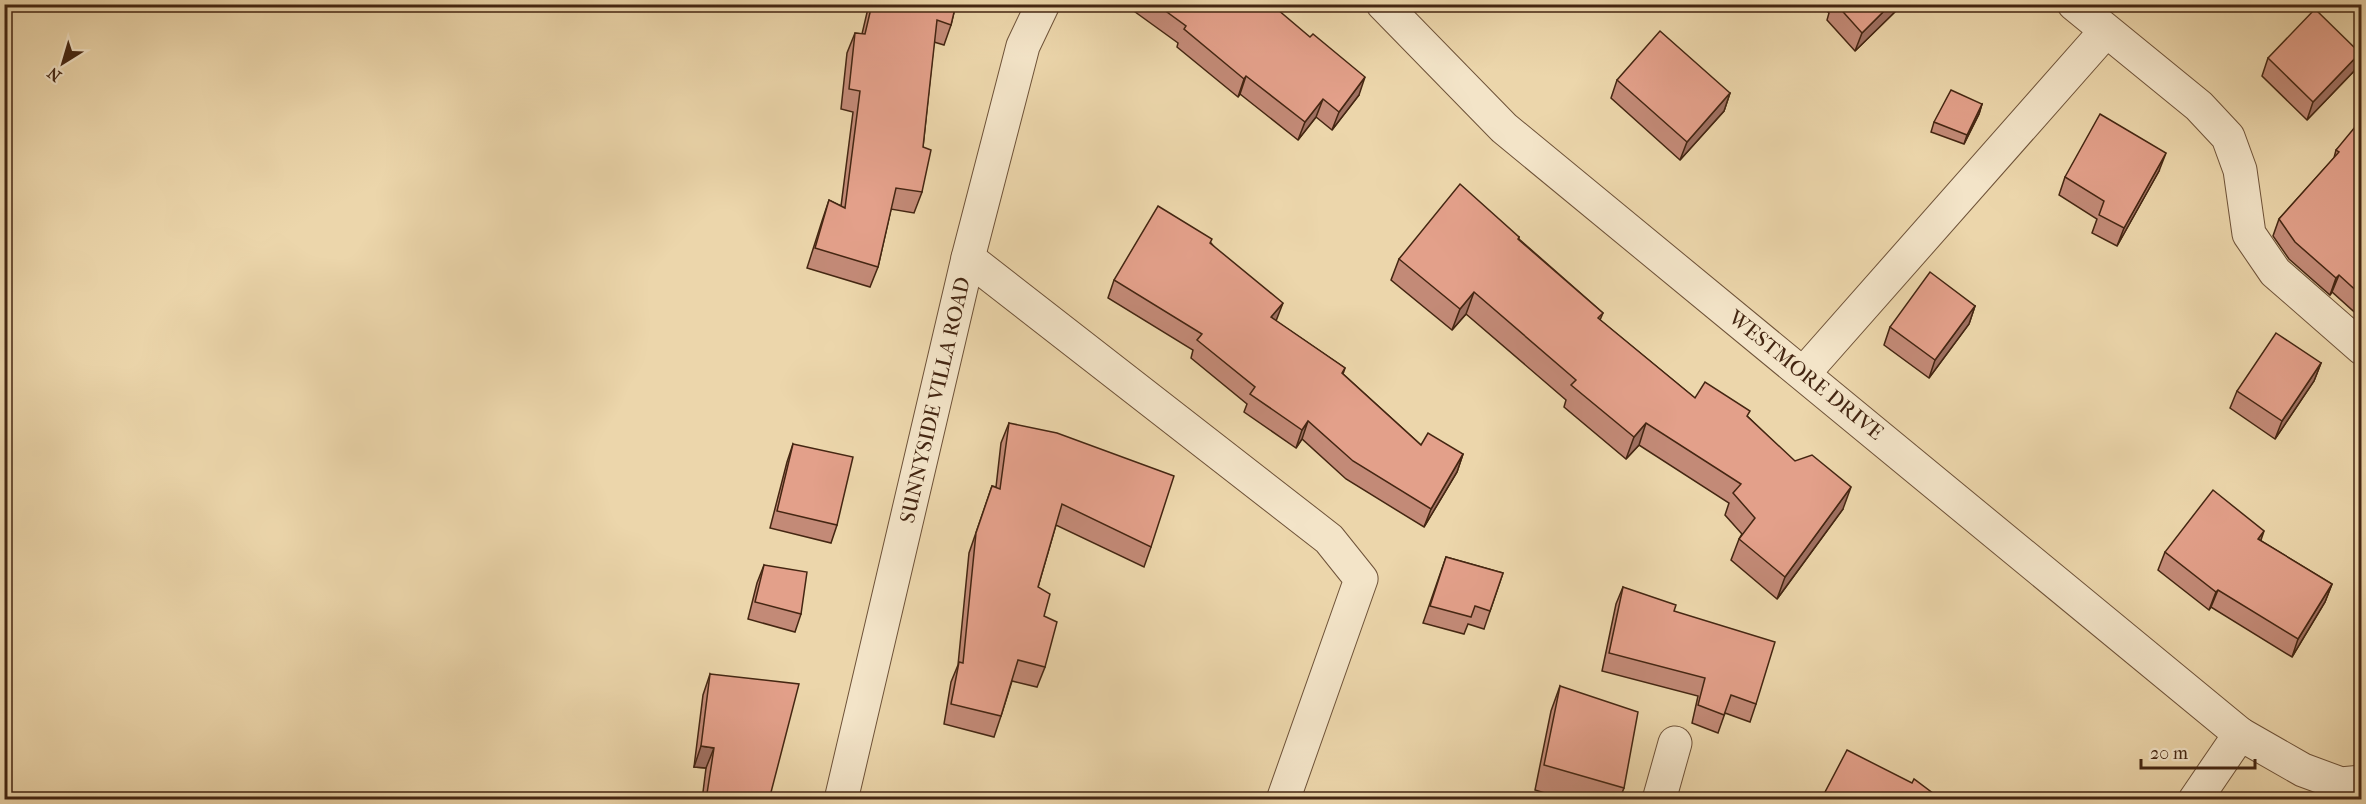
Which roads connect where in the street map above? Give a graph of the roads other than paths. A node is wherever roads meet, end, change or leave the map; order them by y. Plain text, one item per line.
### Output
1 (1043, 4) edge
2 (1383, 4) edge
3 (2074, 4) edge
4 (2105, 32) junction
5 (968, 258) junction
6 (2361, 348) edge
7 (1804, 373) junction
8 (2240, 734) junction
9 (1675, 743) dead end
10 (2361, 782) edge
11 (841, 800) edge
12 (1283, 800) edge
13 (1659, 800) edge
14 (2194, 800) edge

1 - 5 street, SUNNYSIDE VILLA ROAD
2 - 7 street, WESTMORE DRIVE
3 - 4 street
4 - 6 street
4 - 7 street
5 - 11 street, SUNNYSIDE VILLA ROAD
5 - 12 street
7 - 8 street, WESTMORE DRIVE
8 - 10 street, WESTMORE DRIVE
8 - 14 street
9 - 13 street

